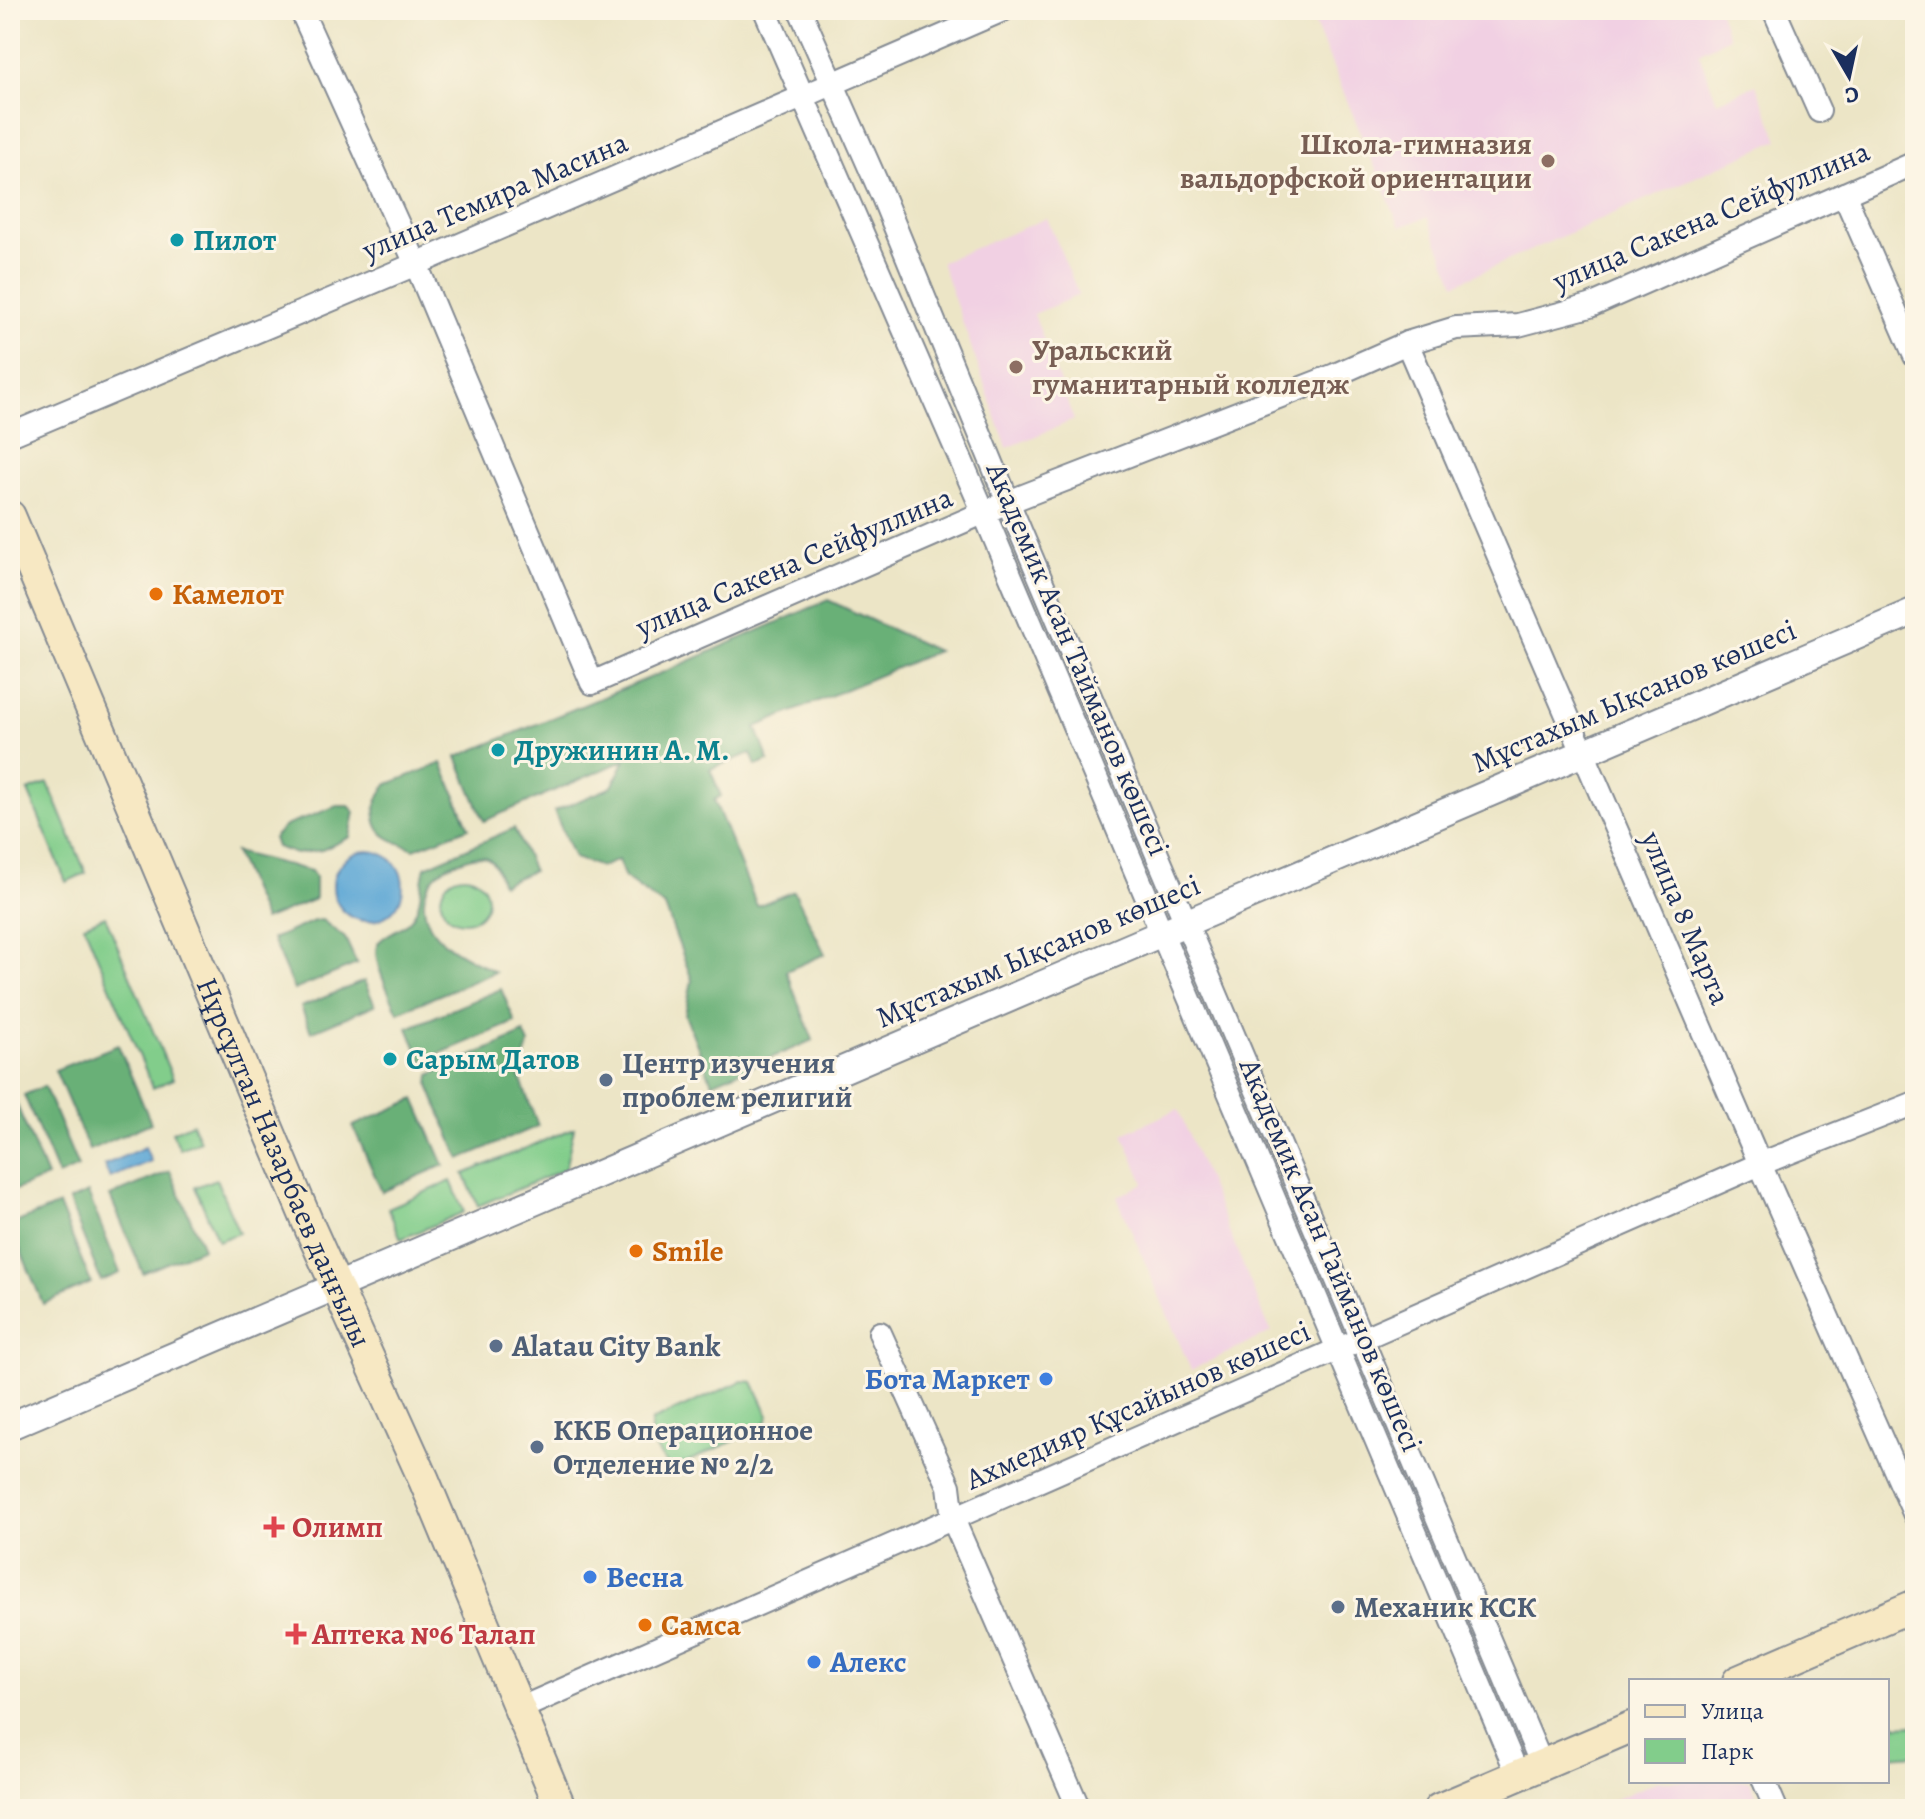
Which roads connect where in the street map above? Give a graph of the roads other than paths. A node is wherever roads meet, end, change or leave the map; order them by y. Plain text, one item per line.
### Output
1 (301, 10) edge
2 (765, 10) edge
3 (800, 10) edge
4 (1003, 10) edge
5 (1774, 10) edge
6 (831, 83) junction
7 (802, 95) junction
8 (1819, 111) dead end
9 (1915, 163) edge
10 (1844, 194) junction
11 (416, 264) junction
12 (1407, 343) junction
13 (1915, 356) edge
14 (10, 435) edge
15 (1008, 502) junction
16 (984, 513) junction
17 (10, 516) edge
18 (1915, 611) edge
19 (1583, 753) junction
20 (1174, 928) junction
21 (1915, 1103) edge
22 (1760, 1164) junction
23 (336, 1287) junction
24 (880, 1333) dead end
25 (1363, 1340) junction
26 (1339, 1350) junction
27 (10, 1426) edge
28 (1915, 1515) edge
29 (953, 1519) junction
30 (1915, 1605) edge
31 (1743, 1679) edge
32 (519, 1709) junction
33 (1629, 1728) edge
34 (1530, 1770) junction
35 (1765, 1783) edge
36 (561, 1809) edge
37 (1079, 1809) edge
38 (1439, 1809) edge
39 (1776, 1809) edge

1 - 11 street
2 - 7 street, Академик Асан Тайманов көшесі
3 - 6 street, Академик Асан Тайманов көшесі
4 - 6 street, улица Темира Масина
5 - 8 street
6 - 7 street, улица Темира Масина
6 - 15 street, Академик Асан Тайманов көшесі
7 - 11 street, улица Темира Масина
7 - 16 street, Академик Асан Тайманов көшесі
9 - 10 street, улица Сакена Сейфуллина
10 - 12 street, улица Сакена Сейфуллина
10 - 13 street
11 - 14 street, улица Темира Масина
11 - 16 street, улица Сакена Сейфуллина
12 - 15 street, улица Сакена Сейфуллина
12 - 19 street, улица 8 Марта
15 - 16 street, улица Сакена Сейфуллина
15 - 20 street, Академик Асан Тайманов көшесі
16 - 20 street, Академик Асан Тайманов көшесі
17 - 23 main road, Нұрсұлтан Назарбаев даңғылы
18 - 19 street, Мұстахым Ықсанов көшесі
19 - 20 street, Мұстахым Ықсанов көшесі
19 - 22 street, улица 8 Марта
20 - 23 street, Мұстахым Ықсанов көшесі
20 - 25 street, Академик Асан Тайманов көшесі
20 - 26 street, Академик Асан Тайманов көшесі
21 - 22 street, Ахмедияр Құсайынов көшесі
22 - 25 street, Ахмедияр Құсайынов көшесі
22 - 28 street, улица 8 Марта
23 - 27 street, Мұстахым Ықсанов көшесі
23 - 32 main road, Нұрсұлтан Назарбаев даңғылы
24 - 29 street
25 - 26 street, Ахмедияр Құсайынов көшесі
25 - 34 street, Академик Асан Тайманов көшесі
26 - 29 street, Ахмедияр Құсайынов көшесі
26 - 34 street, Академик Асан Тайманов көшесі
29 - 32 street, Ахмедияр Құсайынов көшесі
29 - 37 street
30 - 31 main road
32 - 36 main road, Нұрсұлтан Назарбаев даңғылы
33 - 34 main road
34 - 38 main road
35 - 39 street

